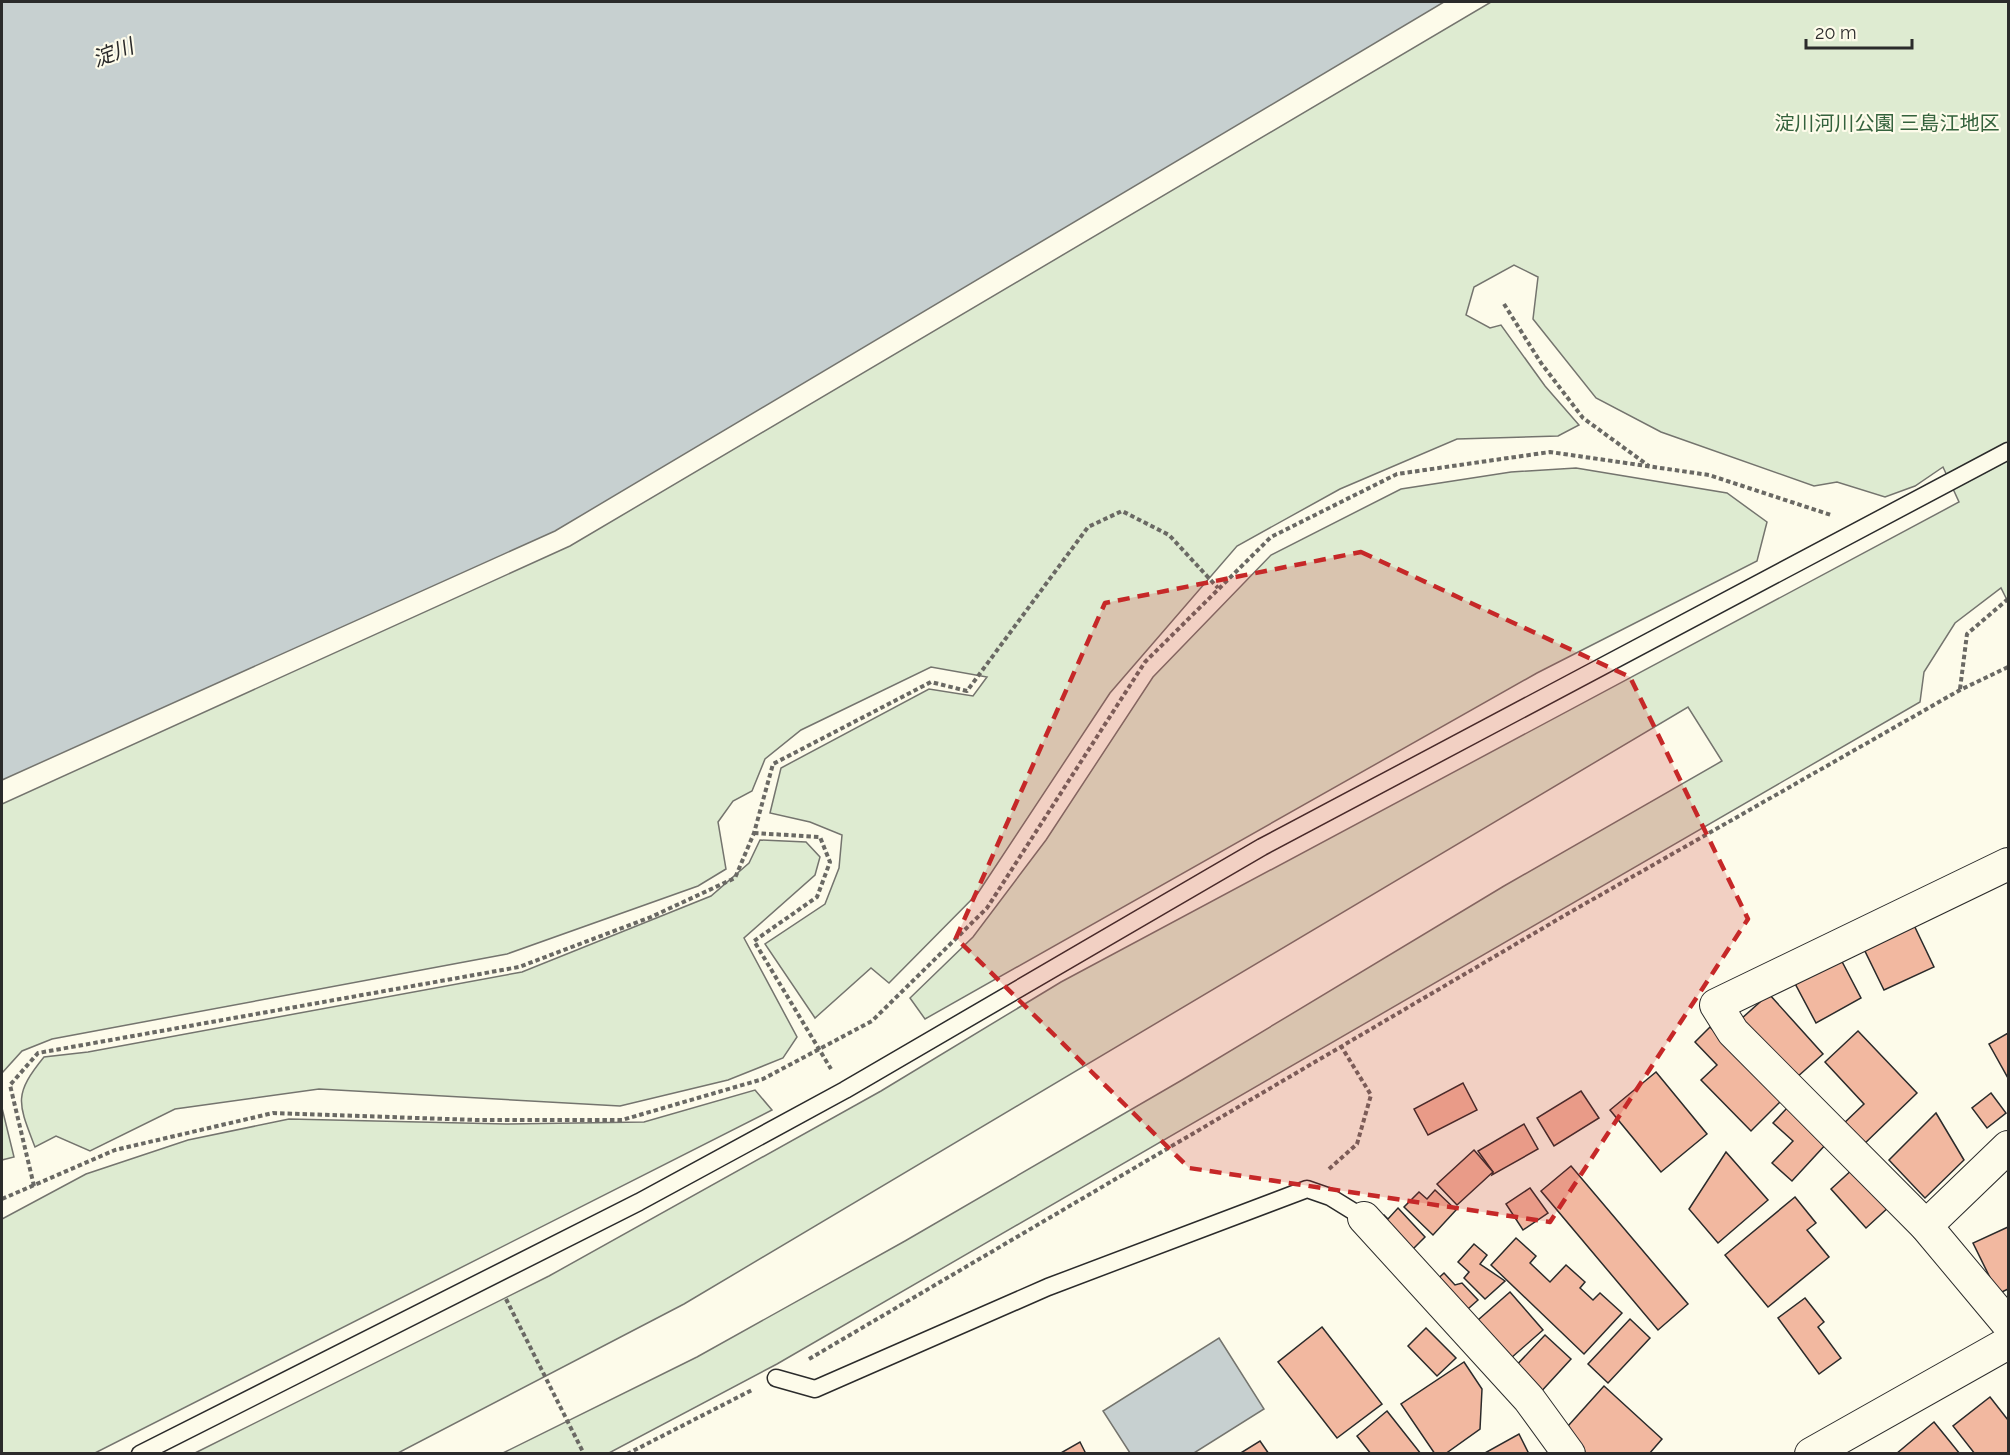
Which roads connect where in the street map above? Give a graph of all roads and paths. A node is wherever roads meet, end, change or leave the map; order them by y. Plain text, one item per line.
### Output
1 (1504, 304) dead end
2 (2008, 451) edge
3 (1650, 467) junction
4 (1863, 526) junction
5 (1218, 588) junction
6 (2008, 599) edge
7 (2008, 667) edge
8 (1960, 690) junction
9 (754, 833) junction
10 (2008, 864) edge
11 (1341, 1046) junction
12 (818, 1049) junction
13 (2008, 1147) edge
14 (33, 1186) junction
15 (1306, 1189) junction
16 (2, 1199) edge
17 (1364, 1218) joint
18 (1926, 1226) junction
19 (494, 1275) junction
20 (2008, 1324) edge
21 (2008, 1343) edge
22 (776, 1378) junction
23 (140, 1454) edge
24 (584, 1454) edge
25 (627, 1454) edge
26 (1569, 1454) edge
27 (1811, 1454) edge

1 - 3 path
2 - 4 lane
3 - 4 path
3 - 5 path
4 - 19 lane
5 - 9 path
5 - 12 path
6 - 8 path
7 - 8 path
8 - 11 path
9 - 12 path
9 - 14 path
10 - 18 street
11 - 15 path
11 - 22 path
12 - 14 path
13 - 18 street
14 - 16 path
15 - 17 lane
15 - 22 lane
17 - 26 street
18 - 20 street
19 - 23 lane
19 - 24 path
21 - 27 street
22 - 25 path

